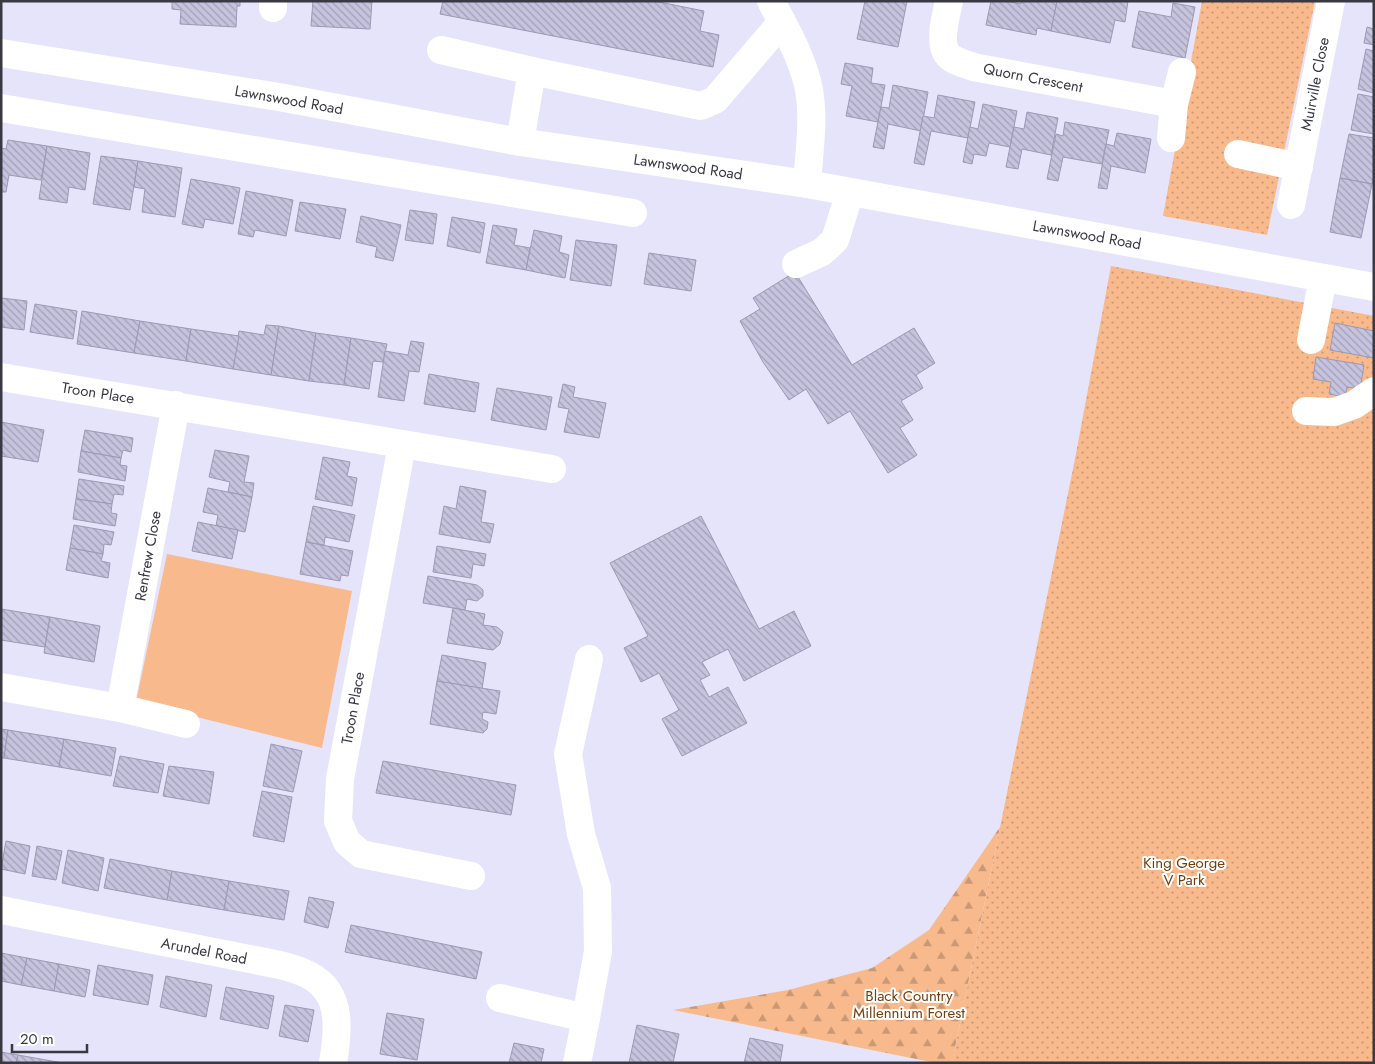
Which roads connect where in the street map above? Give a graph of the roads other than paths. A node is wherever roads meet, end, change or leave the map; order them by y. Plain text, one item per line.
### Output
1 (949, 1) edge
2 (1331, 1) edge
3 (776, 12) edge
4 (441, 50) dead end
5 (1, 53) edge
6 (532, 71) junction
7 (1182, 72) dead end
8 (1174, 104) junction
9 (1, 108) edge
10 (1172, 138) dead end
11 (520, 142) junction
12 (1238, 154) dead end
13 (1299, 167) junction
14 (807, 184) junction
15 (850, 192) junction
16 (1291, 205) dead end
17 (633, 213) dead end
18 (796, 264) dead end
19 (1323, 278) junction
20 (1374, 287) edge
21 (1311, 340) dead end
22 (1, 377) edge
23 (1374, 391) edge
24 (176, 405) junction
25 (1306, 410) dead end
26 (402, 445) junction
27 (552, 470) dead end
28 (588, 659) dead end
29 (1, 687) edge
30 (120, 708) junction
31 (186, 724) dead end
32 (472, 876) dead end
33 (1, 910) edge
34 (500, 998) dead end
35 (586, 1018) junction
36 (333, 1063) edge
37 (576, 1063) edge

1 - 8 street, Quorn Crescent
2 - 13 street, Muirville Close
3 - 6 street
3 - 14 street
4 - 6 street
5 - 11 street, Lawnswood Road
6 - 11 street
7 - 8 street
8 - 10 street
9 - 17 street
11 - 14 street, Lawnswood Road
12 - 13 street
13 - 16 street, Muirville Close
14 - 15 street, Lawnswood Road
15 - 18 street
15 - 19 street, Lawnswood Road
19 - 20 street, Lawnswood Road
19 - 21 street
22 - 24 street, Troon Place
23 - 25 street
24 - 26 street, Troon Place
24 - 30 street, Renfrew Close
26 - 27 street, Troon Place
26 - 32 street, Troon Place
28 - 35 street
29 - 30 street
30 - 31 street
33 - 36 street, Arundel Road
34 - 35 street
35 - 37 street

